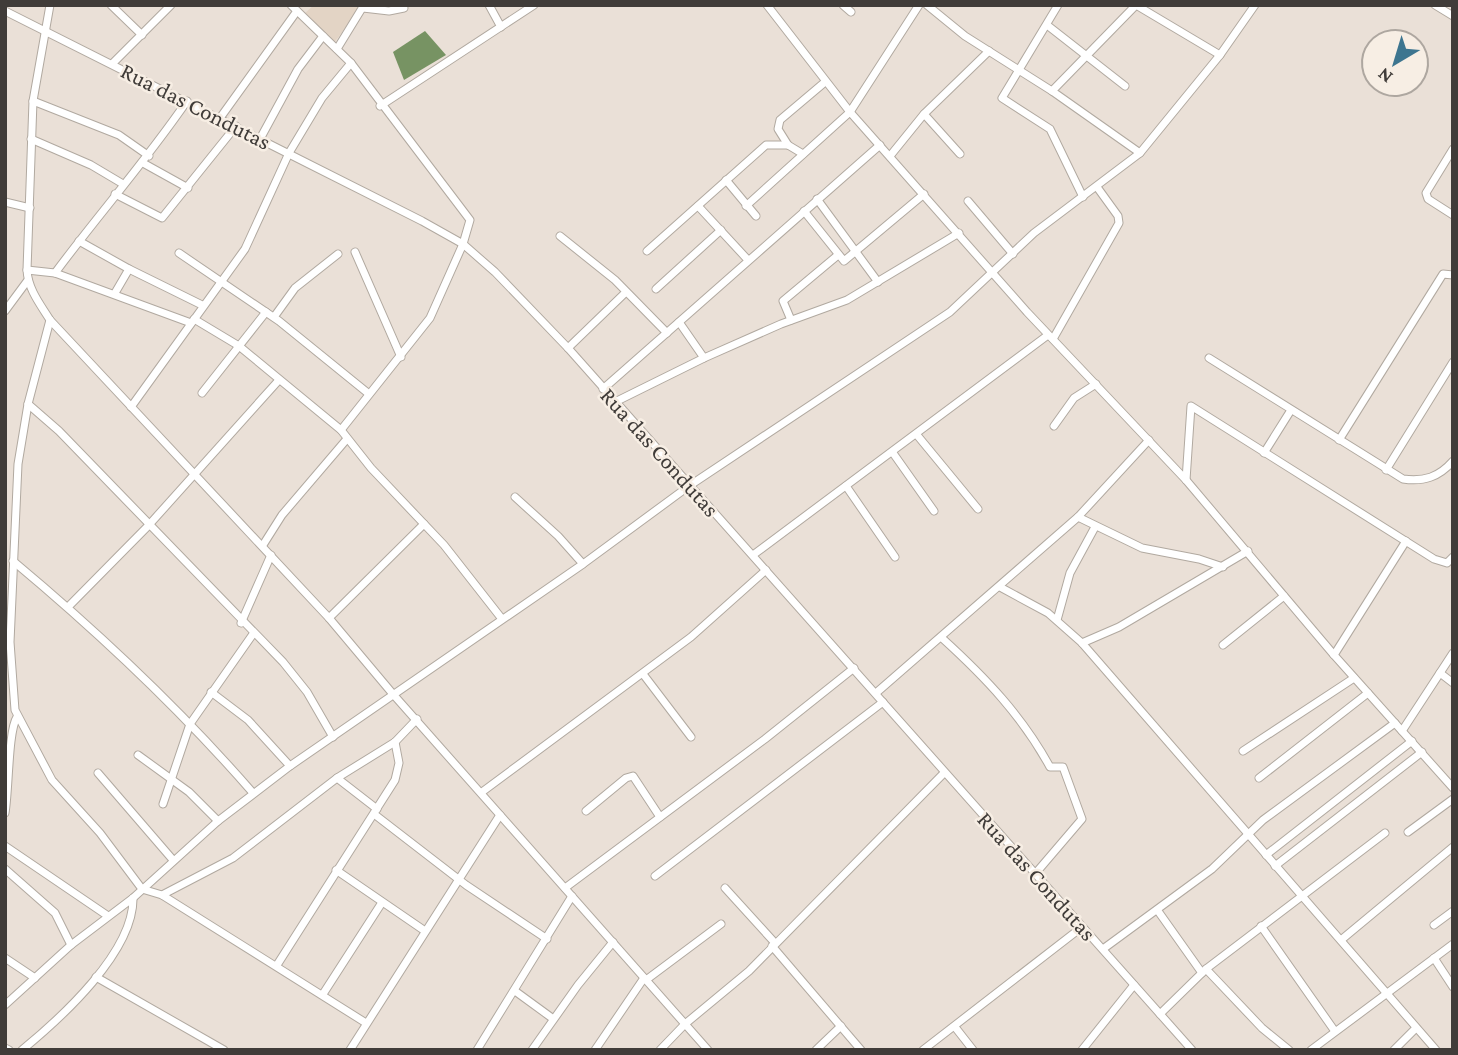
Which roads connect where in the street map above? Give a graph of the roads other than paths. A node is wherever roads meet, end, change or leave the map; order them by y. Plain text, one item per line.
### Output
1 (50, 5) edge
2 (111, 5) edge
3 (171, 5) edge
4 (489, 5) edge
5 (767, 5) edge
6 (843, 5) edge
7 (919, 5) edge
8 (1058, 5) edge
9 (1136, 5) edge
10 (1255, 5) edge
11 (1435, 5) edge
12 (930, 6) edge
13 (363, 7) edge
14 (529, 7) edge
15 (294, 8) edge
16 (404, 8) dead end
17 (5, 11) edge
18 (851, 12) dead end
19 (1453, 16) edge
20 (1047, 25) junction
21 (501, 27) junction
22 (47, 33) junction
23 (142, 35) junction
24 (323, 36) junction
25 (337, 49) junction
26 (989, 51) junction
27 (1088, 55) junction
28 (1220, 55) junction
29 (113, 63) junction
30 (351, 63) junction
31 (1018, 70) junction
32 (825, 82) junction
33 (1125, 86) dead end
34 (1052, 90) junction
35 (33, 101) junction
36 (187, 101) junction
37 (380, 106) junction
38 (850, 112) junction
39 (924, 114) junction
40 (220, 118) junction
41 (236, 126) junction
42 (31, 139) junction
43 (260, 139) junction
44 (788, 145) junction
45 (880, 145) junction
46 (1453, 149) edge
47 (289, 153) junction
48 (1140, 153) junction
49 (803, 154) junction
50 (960, 154) dead end
51 (149, 156) junction
52 (890, 156) junction
53 (143, 163) junction
54 (726, 180) junction
55 (123, 184) junction
56 (1097, 187) junction
57 (188, 188) junction
58 (115, 194) junction
59 (924, 194) junction
60 (1083, 197) junction
61 (817, 199) junction
62 (968, 201) dead end
63 (5, 202) edge
64 (698, 206) junction
65 (746, 206) junction
66 (30, 208) junction
67 (804, 211) junction
68 (1453, 215) edge
69 (756, 216) dead end
70 (721, 230) junction
71 (959, 233) junction
72 (560, 236) dead end
73 (79, 241) junction
74 (463, 244) junction
75 (647, 251) dead end
76 (858, 251) junction
77 (355, 252) dead end
78 (179, 253) dead end
79 (338, 254) dead end
80 (1013, 254) junction
81 (838, 255) junction
82 (748, 260) junction
83 (128, 269) junction
84 (27, 270) junction
85 (55, 273) junction
86 (993, 273) junction
87 (1453, 275) edge
88 (27, 280) junction
89 (218, 281) junction
90 (878, 282) junction
91 (656, 289) dead end
92 (626, 292) junction
93 (115, 293) junction
94 (202, 304) junction
95 (5, 311) edge
96 (270, 314) junction
97 (50, 320) junction
98 (792, 320) junction
99 (192, 321) junction
100 (679, 323) junction
101 (667, 333) junction
102 (1051, 337) junction
103 (239, 345) junction
104 (568, 348) junction
105 (401, 357) junction
106 (704, 358) junction
107 (1209, 358) dead end
108 (1453, 362) edge
109 (279, 380) junction
110 (1096, 384) junction
111 (603, 389) junction
112 (202, 393) dead end
113 (369, 394) junction
114 (614, 402) junction
115 (28, 404) junction
116 (131, 407) junction
117 (1291, 410) junction
118 (1054, 426) dead end
119 (341, 430) junction
120 (917, 435) junction
121 (346, 440) junction
122 (1149, 440) junction
123 (1339, 440) junction
124 (893, 453) junction
125 (1264, 453) junction
126 (1453, 461) edge
127 (1386, 470) junction
128 (195, 474) junction
129 (1186, 480) junction
130 (689, 486) junction
131 (846, 486) junction
132 (515, 497) dead end
133 (978, 509) dead end
134 (934, 511) dead end
135 (1078, 517) junction
136 (424, 524) junction
137 (148, 526) junction
138 (1095, 527) junction
139 (1406, 541) junction
140 (263, 545) junction
141 (1248, 551) junction
142 (271, 555) junction
143 (753, 555) junction
144 (10, 556) edge
145 (895, 557) dead end
146 (1453, 557) edge
147 (583, 564) junction
148 (1223, 567) junction
149 (766, 570) junction
150 (1000, 587) junction
151 (1284, 596) junction
152 (68, 607) junction
153 (329, 618) junction
154 (502, 619) junction
155 (1057, 620) junction
156 (241, 623) junction
157 (253, 634) junction
158 (942, 638) junction
159 (1082, 643) junction
160 (1223, 645) dead end
161 (1453, 653) edge
162 (1334, 655) junction
163 (8, 659) edge
164 (854, 668) junction
165 (1440, 673) junction
166 (643, 674) junction
167 (1354, 678) junction
168 (1453, 683) edge
169 (211, 692) junction
170 (392, 693) junction
171 (876, 693) junction
172 (1368, 693) junction
173 (883, 702) junction
174 (5, 707) edge
175 (16, 714) junction
176 (417, 719) junction
177 (1395, 723) junction
178 (190, 724) junction
179 (1402, 731) junction
180 (333, 737) junction
181 (691, 737) dead end
182 (1412, 741) junction
183 (395, 742) junction
184 (1243, 751) dead end
185 (1422, 752) junction
186 (138, 755) dead end
187 (290, 766) junction
188 (97, 773) dead end
189 (944, 773) junction
190 (337, 778) junction
191 (1259, 778) dead end
192 (172, 779) junction
193 (1453, 788) edge
194 (482, 792) junction
195 (253, 793) junction
196 (1453, 799) edge
197 (163, 804) dead end
198 (586, 811) dead end
199 (376, 812) junction
200 (5, 813) edge
201 (500, 815) junction
202 (660, 817) junction
203 (218, 821) junction
204 (1408, 832) dead end
205 (1385, 834) dead end
206 (1247, 835) junction
207 (5, 846) edge
208 (1453, 846) edge
209 (1266, 855) junction
210 (173, 860) junction
211 (1275, 866) junction
212 (5, 869) edge
213 (336, 870) junction
214 (1035, 874) junction
215 (655, 876) dead end
216 (459, 878) junction
217 (565, 888) junction
218 (725, 888) dead end
219 (142, 889) junction
220 (162, 894) junction
221 (572, 896) junction
222 (1301, 896) junction
223 (132, 898) junction
224 (381, 904) junction
225 (1158, 911) junction
226 (1453, 911) edge
227 (108, 916) junction
228 (721, 923) dead end
229 (1434, 925) dead end
230 (1261, 926) junction
231 (1082, 927) junction
232 (425, 931) junction
233 (547, 939) junction
234 (1341, 940) junction
235 (613, 942) junction
236 (773, 944) junction
237 (1453, 944) edge
238 (71, 945) junction
239 (1103, 949) junction
240 (5, 958) edge
241 (1434, 958) junction
242 (277, 965) junction
243 (1204, 971) junction
244 (96, 977) junction
245 (35, 978) junction
246 (645, 979) junction
247 (1134, 985) junction
248 (1453, 987) edge
249 (515, 991) junction
250 (1387, 994) junction
251 (323, 995) junction
252 (5, 1005) edge
253 (1160, 1014) junction
254 (552, 1018) junction
255 (366, 1023) junction
256 (685, 1024) junction
257 (841, 1026) junction
258 (956, 1027) junction
259 (1415, 1029) junction
260 (1335, 1030) junction
261 (22, 1050) edge
262 (224, 1050) edge
263 (350, 1050) edge
264 (477, 1050) edge
265 (532, 1050) edge
266 (595, 1050) edge
267 (660, 1050) edge
268 (708, 1050) edge
269 (816, 1050) edge
270 (861, 1050) edge
271 (923, 1050) edge
272 (973, 1050) edge
273 (1082, 1050) edge
274 (1192, 1050) edge
275 (1289, 1050) edge
276 (1311, 1050) edge
277 (1394, 1050) edge
278 (1436, 1050) edge

1 - 22 street
2 - 23 street
3 - 23 street
4 - 21 street
5 - 32 street
6 - 18 street
7 - 38 street
8 - 20 street
9 - 27 street
9 - 28 street
10 - 28 street
11 - 19 street
12 - 26 street
13 - 16 street
13 - 25 street
14 - 21 street
15 - 24 street
15 - 40 street
17 - 22 street, Rua das Condutas
20 - 27 street
20 - 31 street
21 - 37 street
22 - 29 street, Rua das Condutas
22 - 35 street
23 - 29 street
24 - 25 street
24 - 43 street
25 - 30 street
26 - 31 street
26 - 39 street
27 - 33 street
27 - 34 street
28 - 48 street
29 - 36 street, Rua das Condutas
30 - 37 street
30 - 47 street
31 - 34 street
31 - 60 street
32 - 38 street
32 - 44 street
34 - 48 street
35 - 42 street
35 - 51 street
36 - 40 street, Rua das Condutas
36 - 51 street
37 - 74 street
38 - 45 street
38 - 49 street
39 - 50 street
39 - 52 street
40 - 41 street, Rua das Condutas
41 - 43 street, Rua das Condutas
41 - 57 street
42 - 55 street
42 - 66 street
43 - 47 street, Rua das Condutas
44 - 49 street
44 - 54 street
45 - 52 street
45 - 61 street
46 - 68 street
47 - 74 street, Rua das Condutas
47 - 89 street
48 - 56 street
49 - 65 street
51 - 53 street
52 - 59 street
53 - 55 street
53 - 57 street
54 - 64 street
54 - 65 street
55 - 58 street
56 - 60 street
56 - 102 street
57 - 58 street
58 - 73 street
59 - 71 street
59 - 76 street
60 - 80 street
61 - 67 street
61 - 76 street
62 - 80 street
63 - 66 street
64 - 70 street
64 - 75 street
65 - 69 street
66 - 84 street
67 - 81 street
67 - 82 street
70 - 82 street
70 - 91 street
71 - 86 street
71 - 90 street
72 - 92 street
73 - 83 street
73 - 85 street
74 - 104 street, Rua das Condutas
74 - 105 street
76 - 81 street
76 - 90 street
77 - 105 street
78 - 89 street
79 - 96 street
80 - 86 street
81 - 98 street
82 - 100 street
83 - 93 street
83 - 94 street
84 - 85 street
84 - 88 street
85 - 93 street
86 - 102 street
86 - 130 street
87 - 123 street
88 - 95 street
88 - 97 street
89 - 94 street
89 - 96 street
90 - 98 street
92 - 101 street
92 - 104 street
93 - 99 street
94 - 99 street
96 - 103 street
96 - 113 street
97 - 115 street
97 - 116 street
98 - 106 street
99 - 103 street
99 - 116 street
100 - 101 street
100 - 106 street
101 - 111 street
102 - 110 street
102 - 120 street
103 - 109 street
103 - 112 street
104 - 111 street, Rua das Condutas
105 - 113 street
106 - 114 street
107 - 117 street
108 - 127 street
109 - 119 street
109 - 128 street
110 - 118 street
110 - 122 street
111 - 114 street, Rua das Condutas
113 - 119 street
114 - 130 street, Rua das Condutas
115 - 137 street
115 - 144 street
116 - 128 street
117 - 123 street
117 - 125 street
119 - 121 street
120 - 124 street
120 - 133 street
121 - 136 street
121 - 140 street
122 - 129 street
122 - 135 street
123 - 127 street
124 - 131 street
124 - 134 street
125 - 129 street
125 - 139 street
126 - 127 street
128 - 137 street
128 - 140 street
129 - 141 street
130 - 143 street, Rua das Condutas
130 - 147 street
131 - 143 street
131 - 145 street
132 - 147 street
135 - 138 street
135 - 150 street
136 - 153 street
136 - 154 street
137 - 152 street
137 - 156 street
138 - 148 street
138 - 155 street
139 - 146 street
139 - 162 street
140 - 142 street
141 - 148 street
141 - 151 street
142 - 153 street
142 - 156 street
143 - 149 street, Rua das Condutas
144 - 152 street
144 - 163 street
147 - 154 street
148 - 159 street
149 - 164 street, Rua das Condutas
149 - 166 street
150 - 155 street
150 - 158 street
151 - 160 street
151 - 162 street
152 - 178 street
153 - 170 street
154 - 170 street
155 - 159 street
156 - 157 street
157 - 169 street
157 - 180 street
158 - 171 street
158 - 214 street
159 - 206 street
161 - 165 street
162 - 167 street
163 - 175 street
164 - 171 street, Rua das Condutas
164 - 202 street
165 - 168 street
165 - 179 street
166 - 181 street
166 - 194 street
167 - 172 street
167 - 184 street
169 - 178 street
169 - 187 street
170 - 176 street
170 - 180 street
171 - 173 street, Rua das Condutas
172 - 177 street
172 - 191 street
173 - 189 street, Rua das Condutas
173 - 215 street
174 - 175 street
175 - 200 street
175 - 219 street
176 - 183 street
176 - 194 street
177 - 179 street
177 - 206 street
178 - 192 street
178 - 195 street
179 - 182 street
180 - 187 street
182 - 185 street
182 - 209 street
183 - 190 street
183 - 199 street
185 - 193 street
185 - 211 street
186 - 192 street
187 - 195 street
188 - 210 street
189 - 214 street, Rua das Condutas
189 - 236 street
190 - 199 street
190 - 220 street
192 - 197 street
192 - 203 street
194 - 201 street
195 - 203 street
196 - 204 street
198 - 202 street
199 - 213 street
199 - 216 street
201 - 216 street
201 - 217 street
202 - 217 street
203 - 210 street
205 - 222 street
206 - 209 street
206 - 225 street
207 - 227 street
208 - 234 street
209 - 211 street
210 - 219 street
211 - 222 street
212 - 238 street
213 - 224 street
213 - 242 street
214 - 231 street, Rua das Condutas
216 - 232 street
216 - 233 street
217 - 221 street
218 - 236 street
219 - 220 street
219 - 223 street
220 - 242 street
221 - 233 street
221 - 235 street
222 - 230 street
222 - 234 street
223 - 227 street
223 - 244 street
224 - 232 street
224 - 251 street
225 - 239 street
225 - 243 street
226 - 229 street
227 - 238 street
228 - 246 street
230 - 243 street
230 - 260 street
231 - 239 street, Rua das Condutas
231 - 258 street
232 - 255 street
233 - 249 street
234 - 250 street
235 - 246 street
235 - 254 street
236 - 256 street
236 - 257 street
237 - 241 street
238 - 245 street
239 - 247 street, Rua das Condutas
240 - 245 street
241 - 248 street
241 - 250 street
242 - 251 street
243 - 253 street
243 - 275 street
244 - 261 street
244 - 262 street
245 - 252 street
246 - 256 street
246 - 266 street
247 - 253 street, Rua das Condutas
247 - 273 street
249 - 254 street
249 - 264 street
250 - 259 street
250 - 260 street
251 - 255 street
253 - 274 street, Rua das Condutas
254 - 265 street
255 - 263 street
256 - 267 street
256 - 268 street
257 - 269 street
257 - 270 street
258 - 271 street
258 - 272 street
259 - 277 street
259 - 278 street
260 - 276 street

